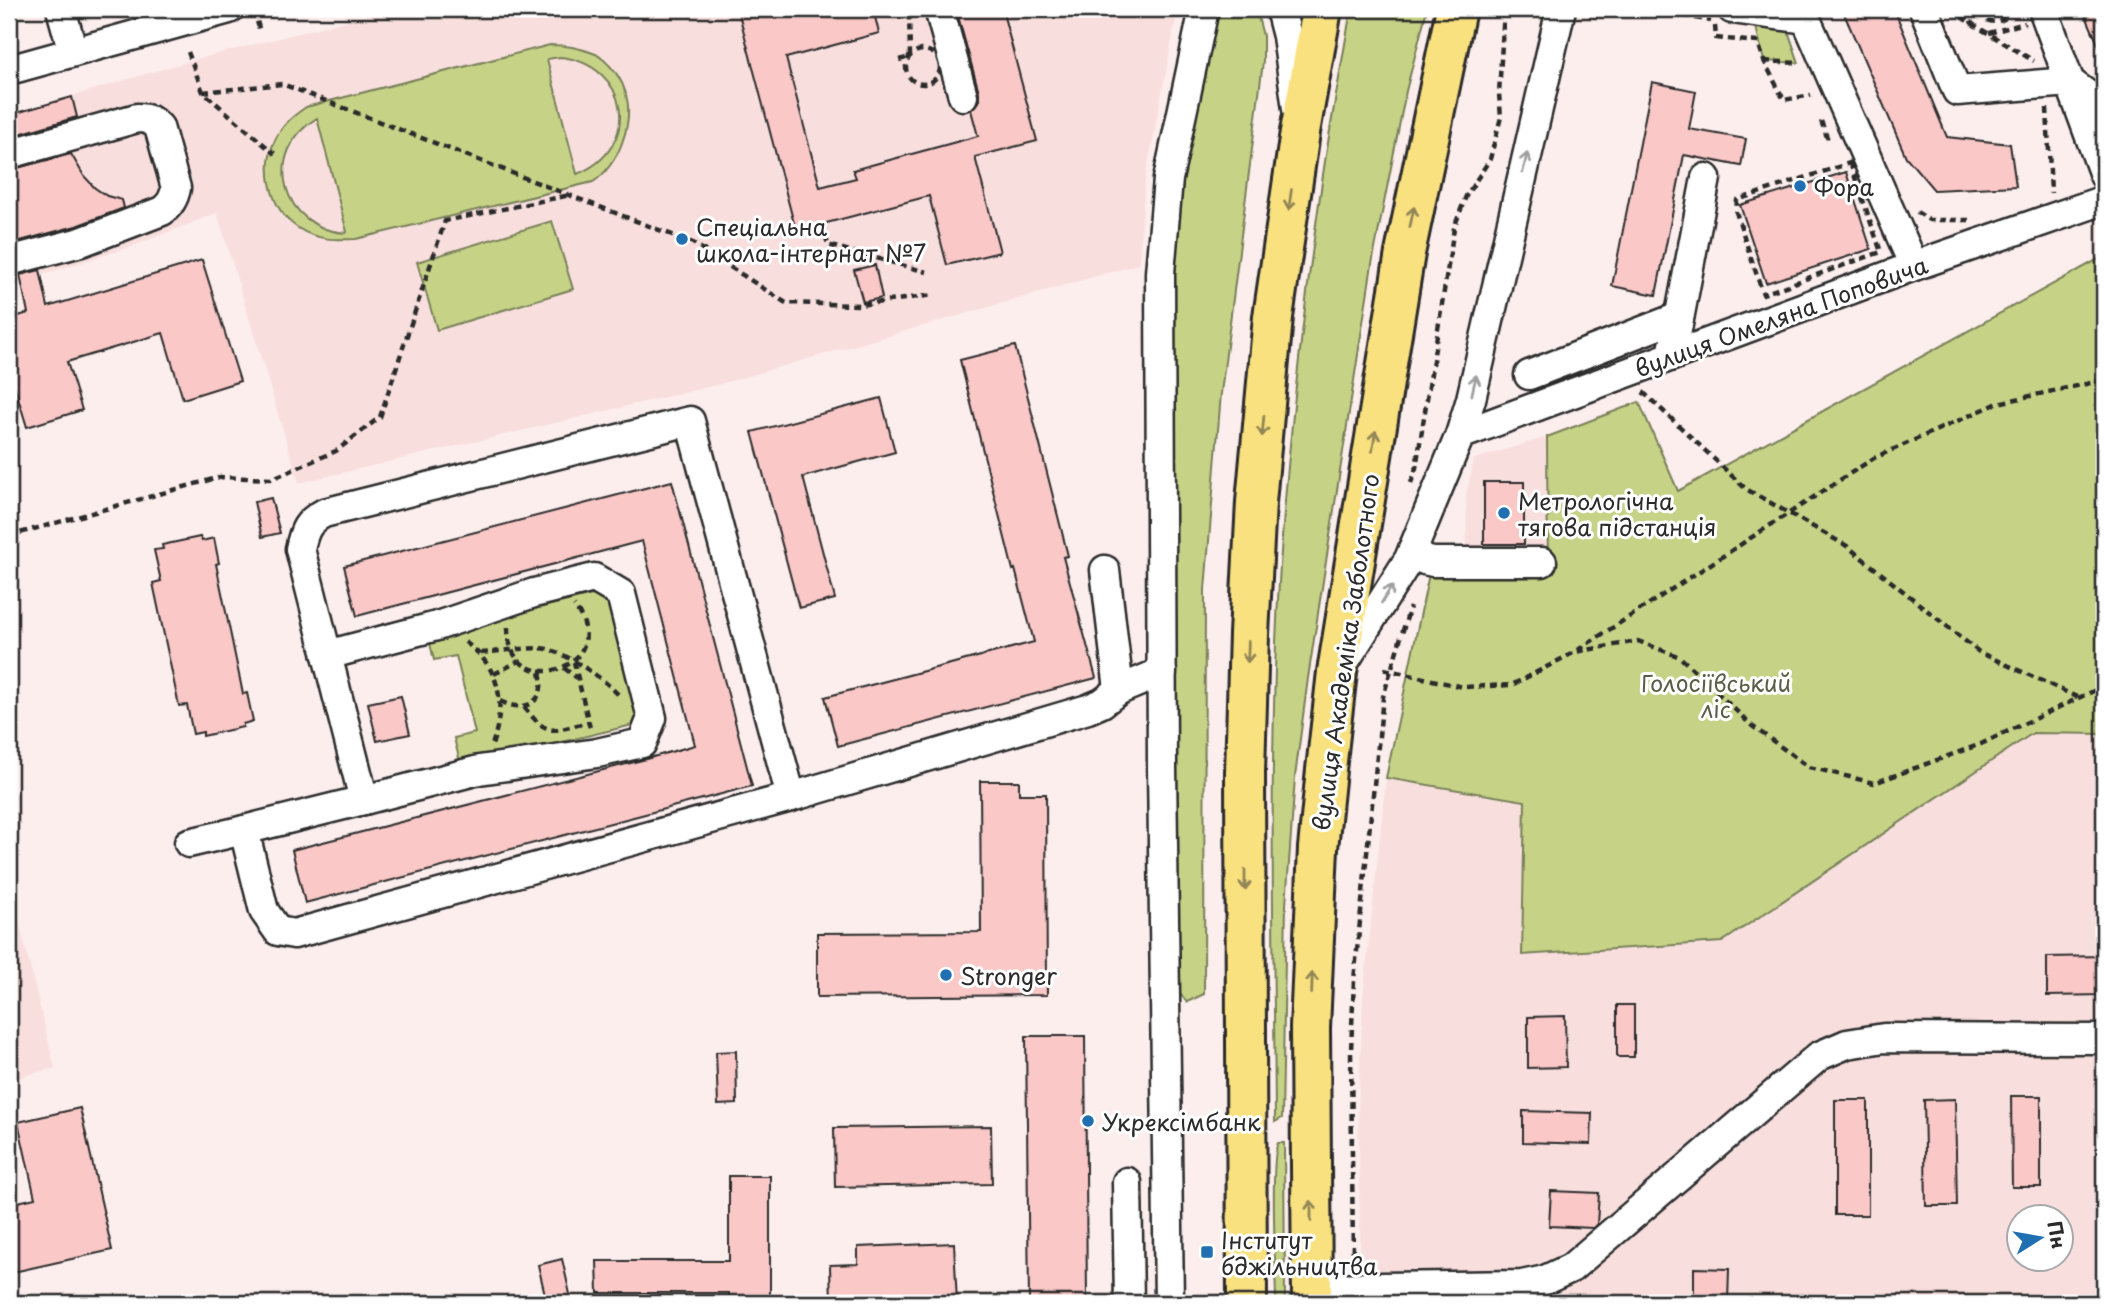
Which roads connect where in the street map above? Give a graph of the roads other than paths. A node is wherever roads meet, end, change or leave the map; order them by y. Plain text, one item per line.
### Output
1 (61, 9) edge
2 (229, 9) edge
3 (939, 9) edge
4 (1204, 9) edge
5 (1280, 9) edge
6 (1322, 9) edge
7 (1456, 9) edge
8 (1561, 9) edge
9 (1732, 9) edge
10 (1924, 9) edge
11 (2039, 14) edge
12 (72, 52) junction
13 (9, 70) edge
14 (2070, 82) junction
15 (963, 96) dead end
16 (2104, 107) edge
17 (1300, 132) junction
18 (9, 154) edge
19 (2104, 175) edge
20 (1706, 178) dead end
21 (2104, 200) edge
22 (9, 261) edge
23 (1914, 267) junction
24 (1679, 317) junction
25 (1672, 356) junction
26 (1529, 375) dead end
27 (1460, 435) junction
28 (1411, 554) junction
29 (1542, 562) dead end
30 (1105, 570) dead end
31 (327, 655) junction
32 (1162, 672) junction
33 (1337, 672) junction
34 (1119, 690) junction
35 (791, 797) junction
36 (364, 800) junction
37 (244, 830) junction
38 (189, 843) dead end
39 (2104, 1039) edge
40 (1127, 1182) dead end
41 (1311, 1295) edge
42 (1129, 1303) edge
43 (1169, 1303) edge
44 (1247, 1303) edge

1 - 12 street
2 - 12 street
3 - 15 street
4 - 32 street
5 - 17 street
6 - 17 highway
33 -> 7 highway, вулиця Академіка Заболотного
27 -> 8 street
9 - 23 street
10 - 14 street
11 - 14 street
12 - 13 street
14 - 16 street
14 - 19 street
17 -> 44 highway
18 - 22 street
20 - 24 street
21 - 23 street, вулиця Омеляна Поповича
23 - 25 street, вулиця Омеляна Поповича
24 - 25 street
24 - 26 street
25 - 27 street, вулиця Омеляна Поповича
27 - 28 street
28 - 29 street
33 -> 28 street
30 - 34 street
31 - 35 street
31 - 36 street
31 - 36 street
32 - 34 street
32 - 43 street
41 -> 33 highway, вулиця Академіка Заболотного
34 - 35 street
35 - 37 street
36 - 37 street
37 - 38 street
39 - 41 street
40 - 42 street

